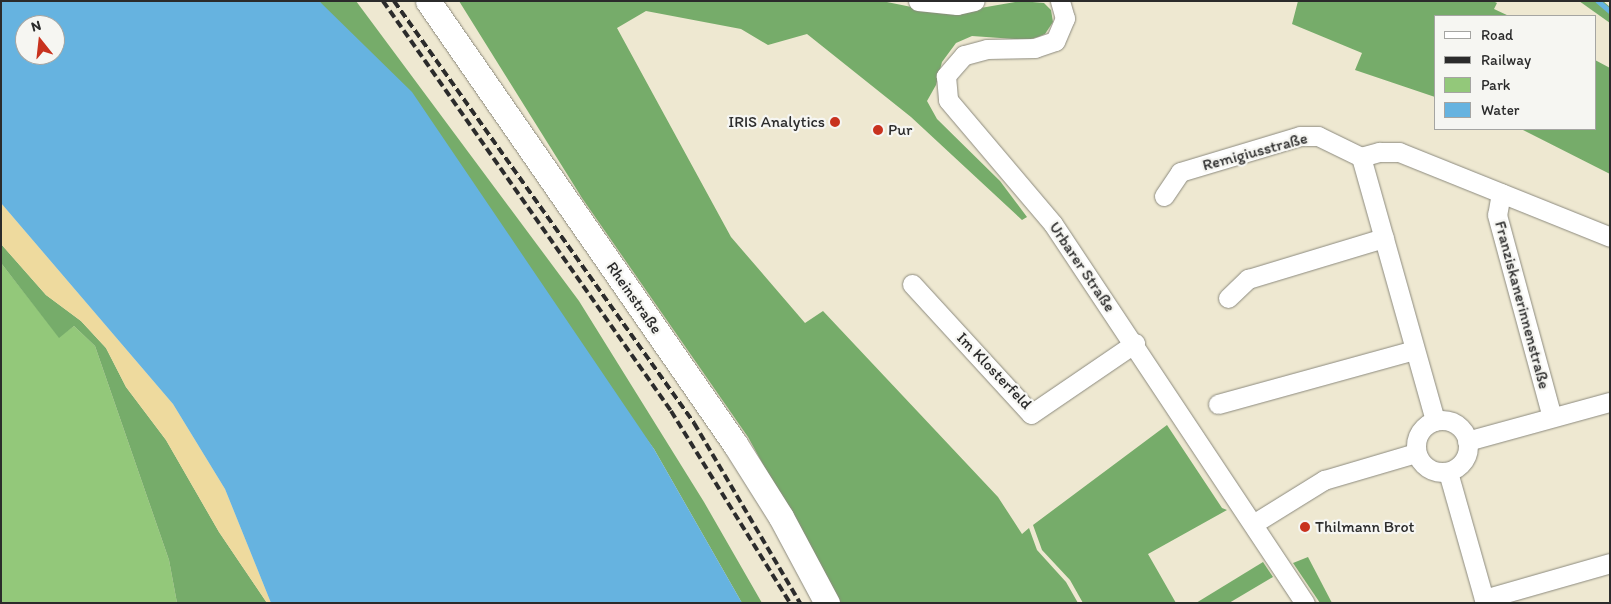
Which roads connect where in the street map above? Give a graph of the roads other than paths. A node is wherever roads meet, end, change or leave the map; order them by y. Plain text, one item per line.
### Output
1 (428, 1) edge
2 (918, 1) edge
3 (975, 1) edge
4 (1064, 2) edge
5 (1361, 157) junction
6 (1501, 193) junction
7 (1164, 196) dead end
8 (1610, 237) edge
9 (1384, 238) junction
10 (912, 284) dead end
11 (1228, 298) dead end
12 (1135, 343) junction
13 (1414, 350) junction
14 (1610, 402) edge
15 (1218, 404) dead end
16 (1552, 417) junction
17 (1435, 421) junction
18 (1467, 441) junction
19 (1416, 453) junction
20 (1448, 472) junction
21 (1253, 524) junction
22 (1610, 563) edge
23 (1484, 601) edge
24 (827, 603) edge
25 (1305, 603) edge

1 - 24 main road, Rheinstraße
2 - 3 street
4 - 12 street, Urbarer Straße
5 - 6 street, Franziskanerinnenstraße
5 - 7 street, Remigiusstraße
5 - 9 street
6 - 8 street, Franziskanerinnenstraße
6 - 16 street, Franziskanerinnenstraße
9 - 11 street
9 - 13 street
10 - 12 street, Im Klosterfeld
12 - 21 street, Urbarer Straße
13 - 15 street
13 - 17 street
14 - 16 street
16 - 18 street
17 - 18 street
17 - 19 street
18 - 20 street
19 - 20 street
19 - 21 street
20 - 23 street
21 - 25 street, Urbarer Straße
22 - 23 street

